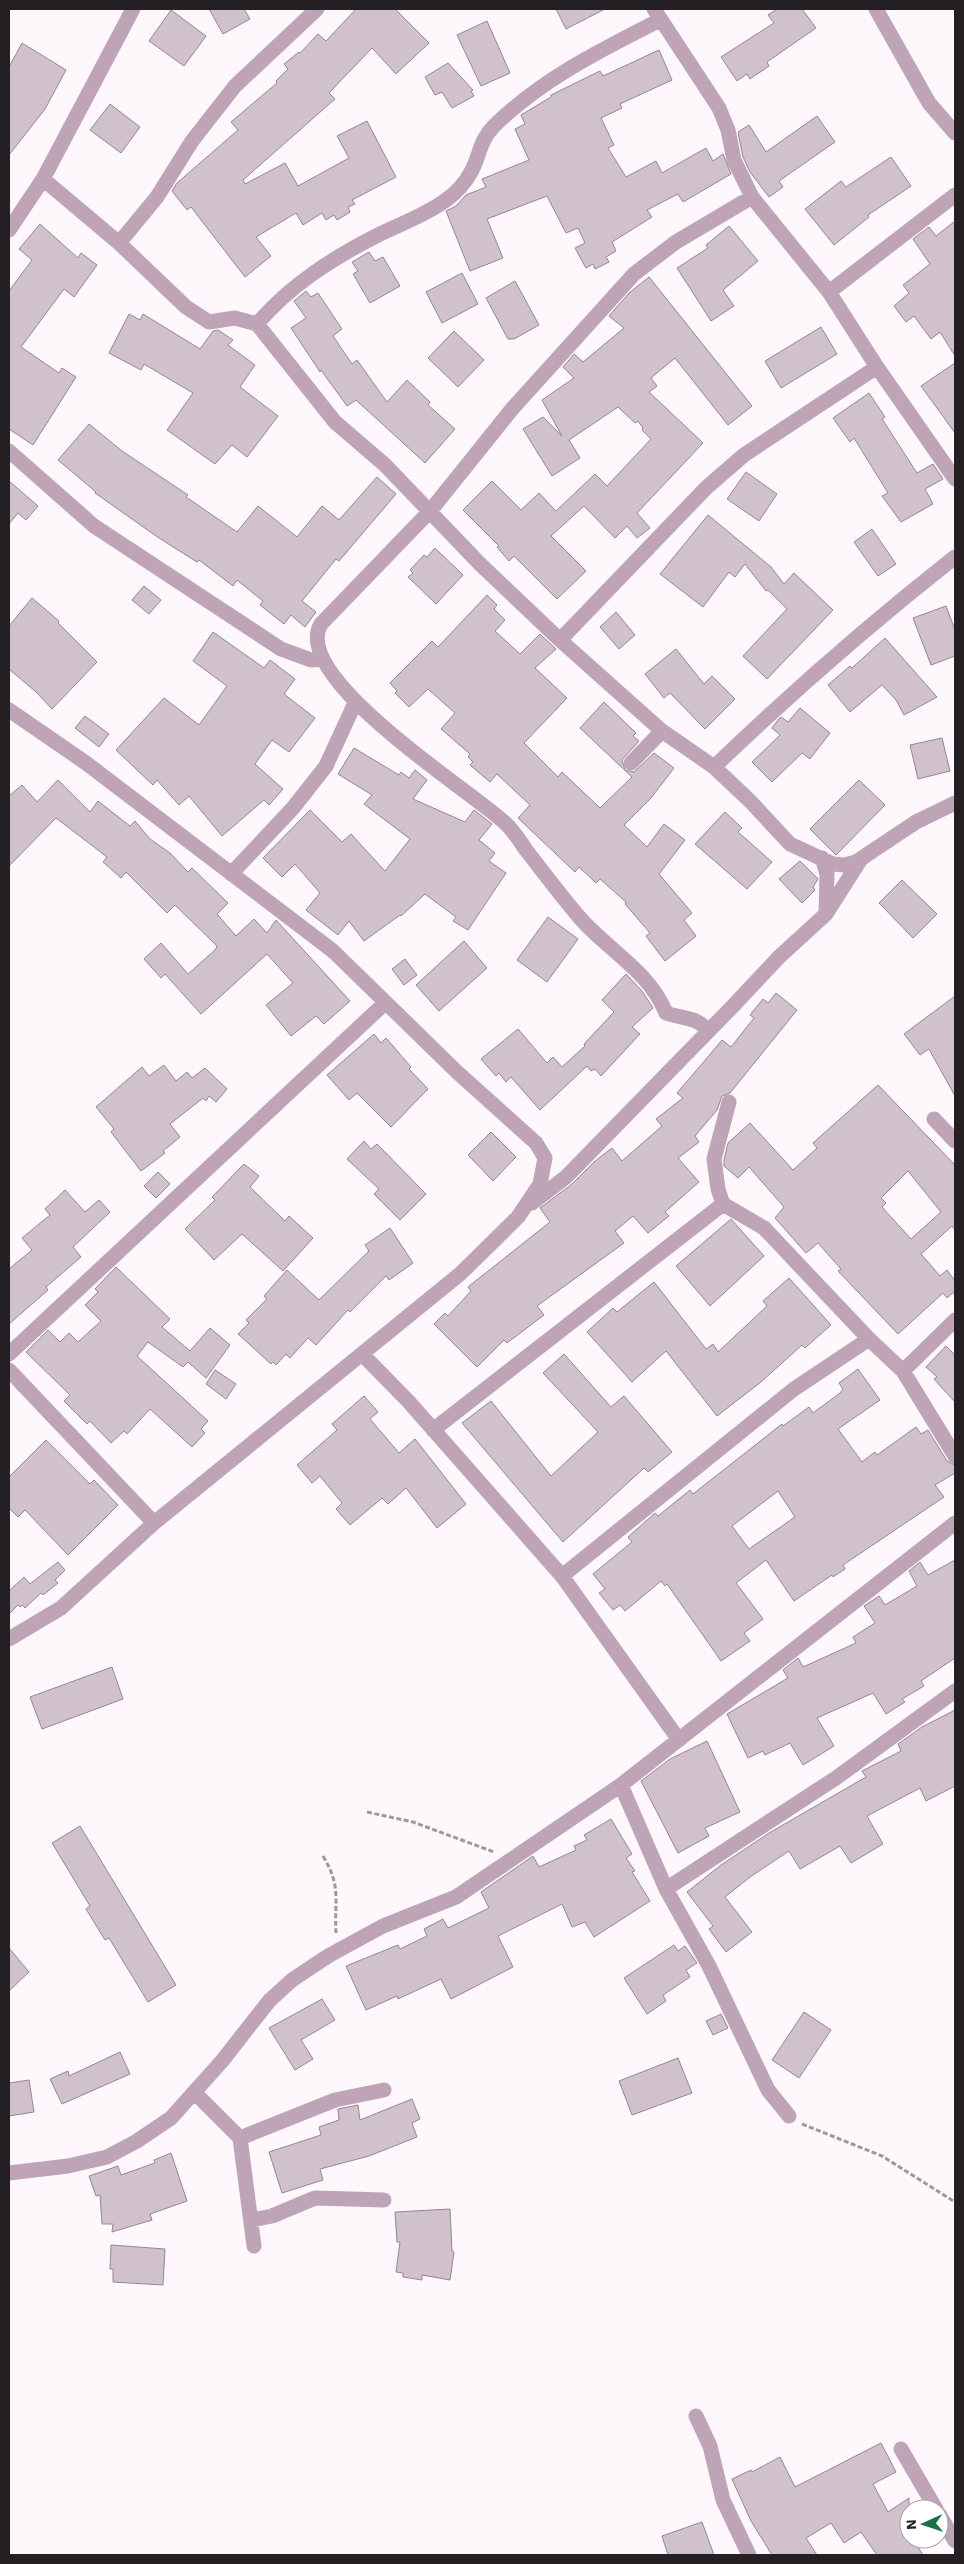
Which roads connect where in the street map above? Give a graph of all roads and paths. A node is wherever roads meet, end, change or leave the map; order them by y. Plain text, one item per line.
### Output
1 (133, 9) edge
2 (316, 9) edge
3 (876, 9) edge
4 (657, 14) edge
5 (955, 134) edge
6 (43, 179) junction
7 (955, 195) edge
8 (752, 197) junction
9 (9, 230) edge
10 (119, 243) junction
11 (829, 292) junction
12 (257, 324) junction
13 (877, 368) junction
14 (9, 451) edge
15 (955, 479) edge
16 (431, 510) junction
17 (955, 557) edge
18 (560, 640) junction
19 (322, 659) junction
20 (355, 703) junction
21 (9, 710) edge
22 (662, 731) junction
23 (631, 763) dead end
24 (714, 767) junction
25 (955, 803) edge
26 (822, 858) junction
27 (861, 859) junction
28 (231, 874) junction
29 (826, 914) junction
30 (385, 1003) junction
31 (708, 1032) junction
32 (730, 1102) dead end
33 (934, 1119) dead end
34 (955, 1140) edge
35 (723, 1204) junction
36 (523, 1210) junction
37 (955, 1320) edge
38 (870, 1339) junction
39 (9, 1354) edge
40 (362, 1354) junction
41 (9, 1370) edge
42 (903, 1371) junction
43 (434, 1430) junction
44 (955, 1456) edge
45 (154, 1523) junction
46 (955, 1523) edge
47 (562, 1576) junction
48 (9, 1638) edge
49 (955, 1691) edge
50 (679, 1740) junction
51 (621, 1785) junction
52 (366, 1812) dead end
53 (323, 1856) dead end
54 (511, 1859) junction
55 (666, 1889) junction
56 (338, 1951) junction
57 (384, 2090) dead end
58 (194, 2092) junction
59 (789, 2116) joint
60 (240, 2138) junction
61 (9, 2173) edge
62 (384, 2200) dead end
63 (955, 2202) edge
64 (252, 2220) junction
65 (254, 2246) dead end
66 (696, 2416) dead end
67 (901, 2449) dead end
68 (930, 2499) edge
69 (749, 2555) edge

1 - 6 street
2 - 10 street
3 - 5 street
4 - 8 street
4 - 12 street
6 - 9 street
6 - 10 street
7 - 11 street
8 - 11 street
8 - 16 street
10 - 12 street
11 - 13 street
12 - 16 street
13 - 15 street
13 - 18 street
14 - 19 street
16 - 18 street
16 - 19 street
17 - 24 street
18 - 22 street
19 - 20 street
20 - 28 street
20 - 31 street
21 - 28 street
22 - 23 street
22 - 24 street
24 - 26 street
25 - 27 street
26 - 27 street
26 - 29 street
27 - 29 street
28 - 30 street
29 - 31 street
30 - 36 street
30 - 39 street
31 - 36 street
32 - 35 street
33 - 34 street
35 - 38 street
35 - 43 street
36 - 40 street
37 - 42 street
38 - 42 street
38 - 47 street
40 - 43 street
40 - 45 street
41 - 45 street
42 - 44 street
43 - 47 street
45 - 48 street
46 - 50 street
47 - 50 street
49 - 55 street
50 - 51 street
51 - 54 street
51 - 55 street
52 - 54 path
53 - 56 path
54 - 56 street
55 - 59 street
56 - 58 street
57 - 60 street
58 - 60 street
58 - 61 street
59 - 63 path
60 - 64 street
62 - 64 street
64 - 65 street
66 - 69 street
67 - 68 street

